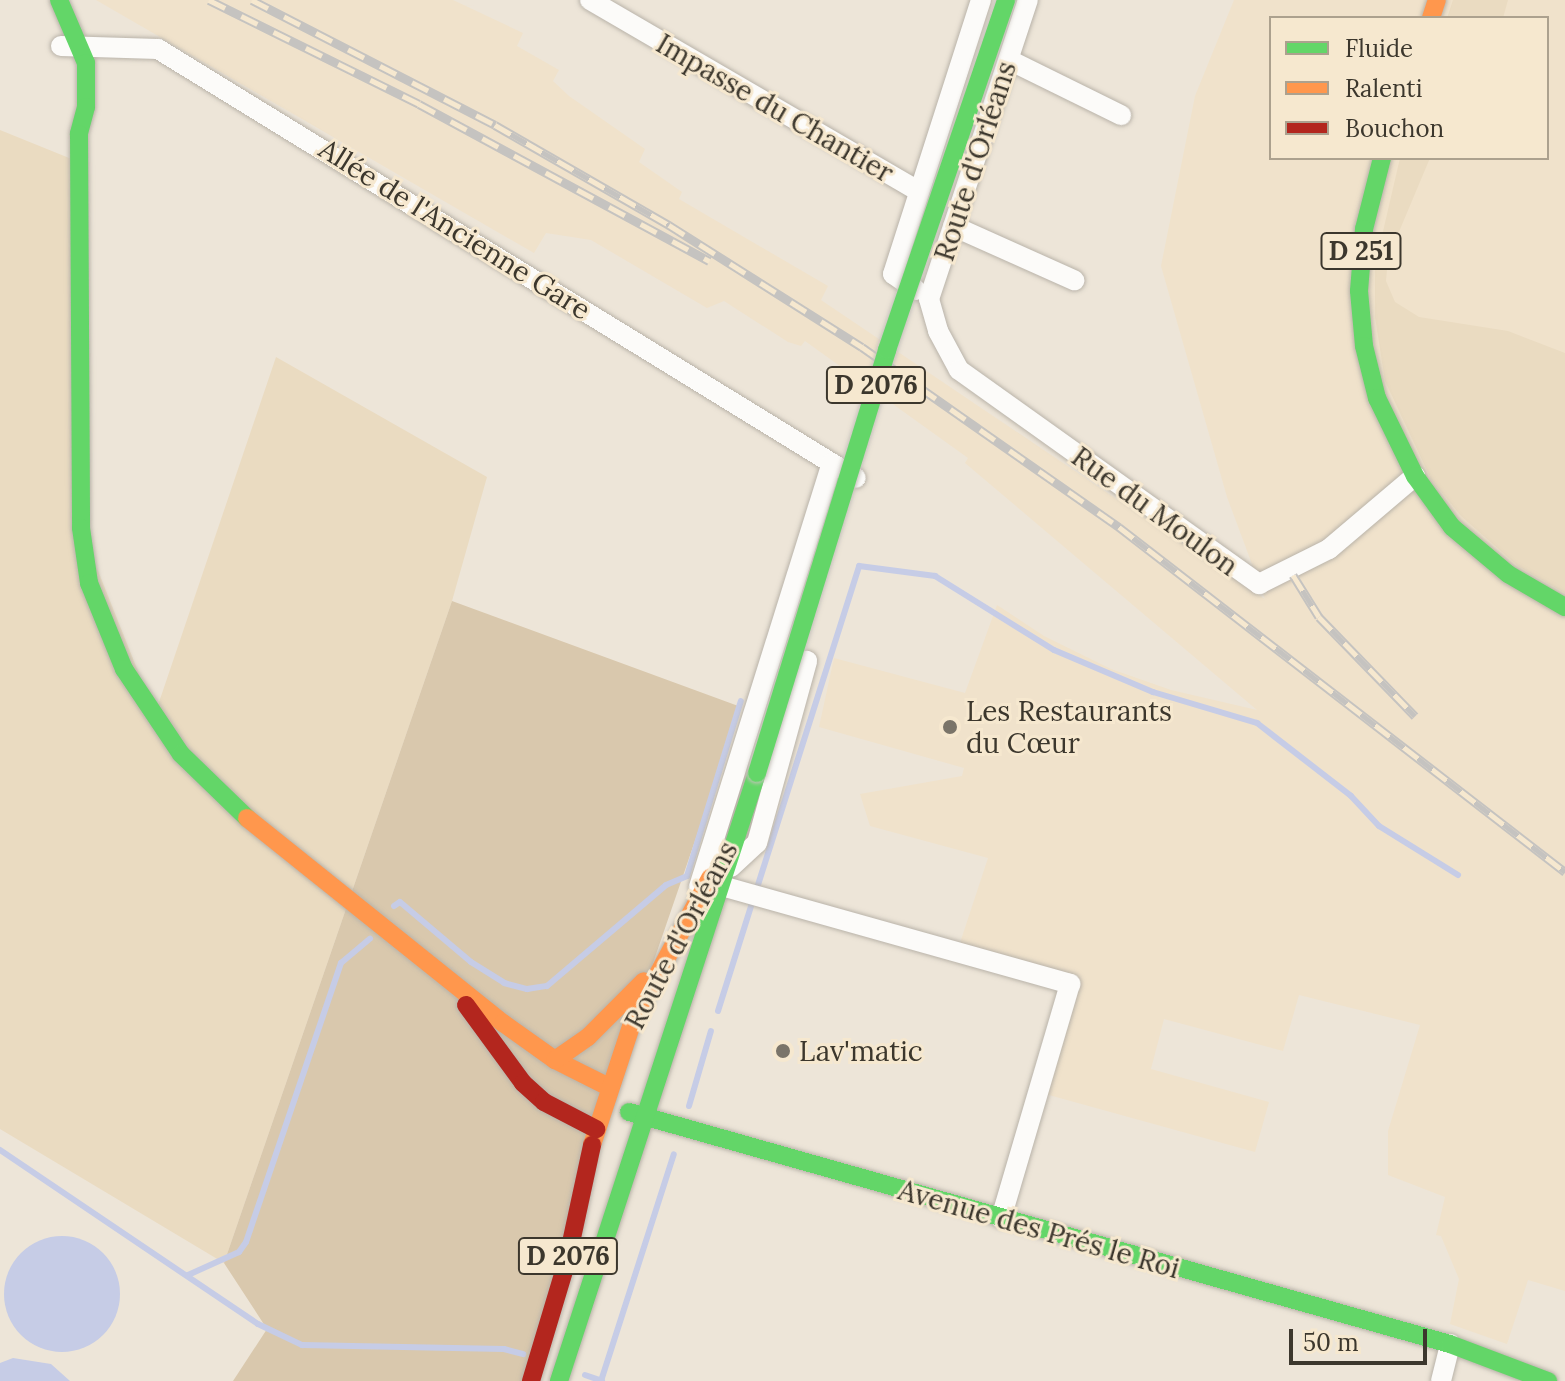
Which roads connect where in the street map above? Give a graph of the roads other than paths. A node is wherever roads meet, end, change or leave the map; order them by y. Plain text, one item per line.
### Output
1 (37, 0) edge
2 (59, 0) edge
3 (590, 0) edge
4 (981, 0) edge
5 (1006, 0) edge
6 (1028, 0) edge
7 (71, 45) junction
8 (1009, 60) junction
9 (1121, 115) dead end
10 (1381, 160) edge
11 (918, 191) junction
12 (953, 226) junction
13 (1074, 280) dead end
14 (929, 299) junction
15 (832, 463) junction
16 (1415, 476) junction
17 (1565, 607) edge
18 (743, 815) junction
19 (725, 878) junction
20 (688, 920) junction
21 (659, 968) junction
22 (452, 984) junction
23 (555, 1060) junction
24 (609, 1087) junction
25 (636, 1115) junction
26 (596, 1129) junction
27 (1001, 1218) junction
28 (1450, 1344) junction
29 (531, 1381) edge
30 (559, 1381) edge
31 (1441, 1381) edge
32 (1548, 1381) edge

1 - 7 main road
2 - 7 main road
3 - 11 street, Impasse du Chantier
4 - 11 street, Route d'Orléans
5 - 18 main road, Route d'Orléans / D 2076, bridge
6 - 8 street, Route d'Orléans
7 - 15 street, Allée de l'Ancienne Gare
7 - 22 main road
8 - 9 street
8 - 12 street, Route d'Orléans
10 - 16 main road, D 251
11 - 14 street, Route d'Orléans
12 - 13 street
12 - 14 street, Route d'Orléans
14 - 16 street, Rue du Moulon
15 - 19 street, Allée de l'Ancienne Gare
15 - 20 street
16 - 17 main road, D 251
18 - 19 main road, Route d'Orléans / D 2076
18 - 20 main road, Route d'Orléans / D 2076
19 - 25 main road, Route d'Orléans / D 2076
19 - 27 street
20 - 21 main road, Route d'Orléans / D 2076
20 - 25 main road, D 2076
21 - 23 main road, D 2076
21 - 24 main road, Route d'Orléans / D 2076
22 - 23 main road
22 - 26 main road
23 - 24 main road
24 - 25 main road
24 - 26 main road, Route d'Orléans / D 2076
25 - 26 main road
25 - 27 main road, Avenue des Prés le Roi
25 - 30 main road, D 2076
26 - 29 main road, Route d'Orléans / D 2076
27 - 28 main road, Avenue des Prés le Roi
28 - 31 street
28 - 32 main road, Avenue des Prés le Roi

